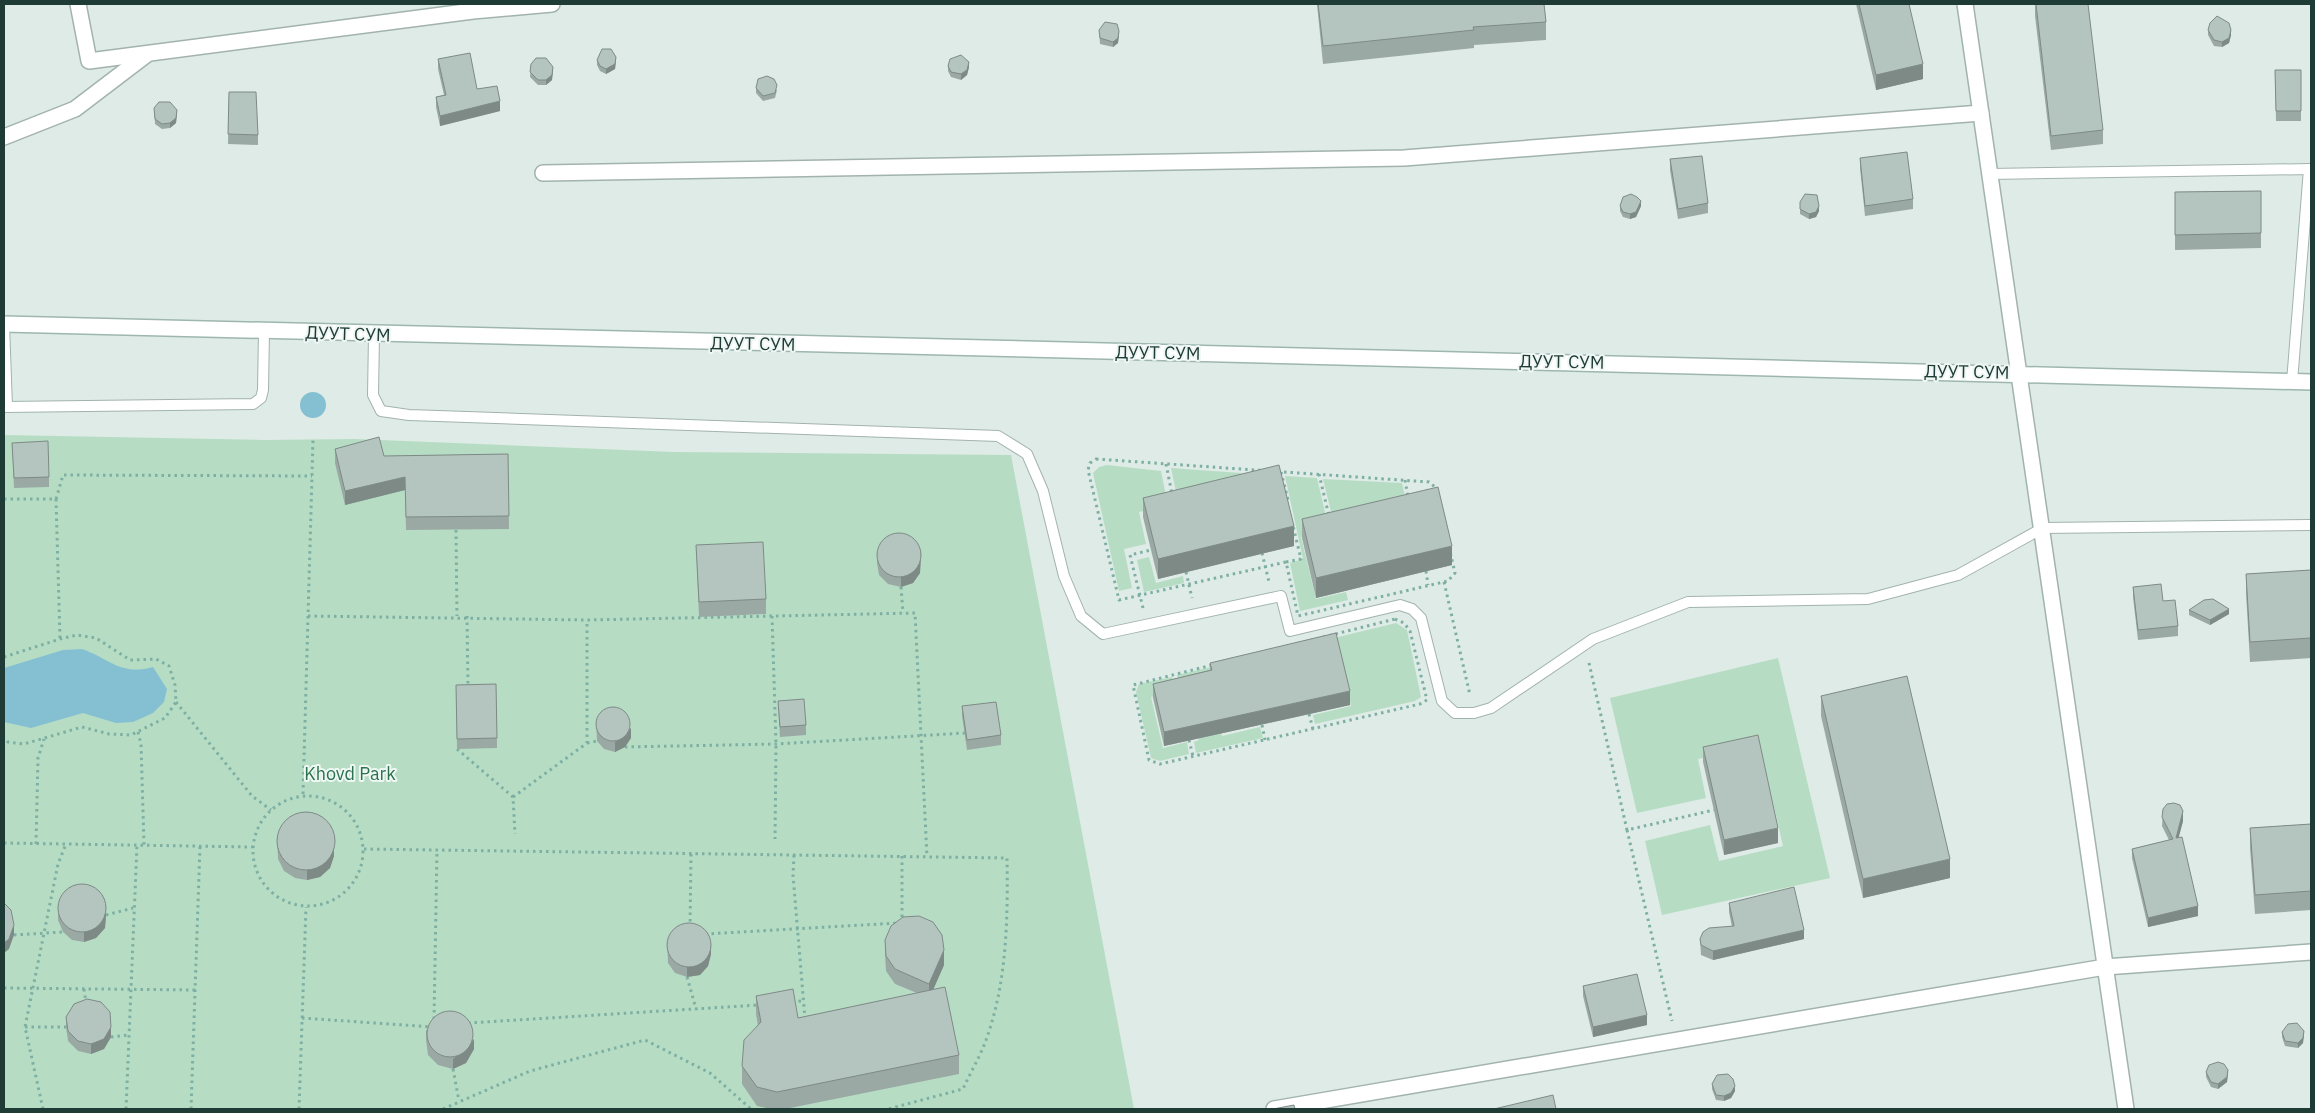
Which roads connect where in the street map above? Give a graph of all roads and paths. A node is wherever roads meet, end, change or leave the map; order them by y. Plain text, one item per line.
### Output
1 (78, 4) edge
2 (552, 4) edge
3 (1965, 4) edge
4 (473, 7) edge
5 (147, 54) junction
6 (1981, 113) junction
7 (4, 137) edge
8 (2310, 169) edge
9 (543, 173) dead end
10 (1990, 174) junction
11 (4, 324) edge
12 (264, 331) junction
13 (374, 335) junction
14 (2019, 373) junction
15 (2292, 382) junction
16 (2311, 382) edge
17 (5, 407) edge
18 (313, 440) dead end
19 (1166, 464) junction
20 (1245, 469) junction
21 (1281, 472) junction
22 (1319, 474) junction
23 (312, 476) junction
24 (1246, 477) edge
25 (1405, 480) junction
26 (4, 499) edge
27 (56, 499) junction
28 (1173, 500) edge
29 (1288, 501) edge
30 (1410, 504) edge
31 (1292, 520) edge
32 (1330, 521) edge
33 (2311, 525) edge
34 (2042, 528) junction
35 (456, 530) edge
36 (1151, 550) edge
37 (1262, 553) edge
38 (1286, 562) junction
39 (1266, 567) junction
40 (1186, 572) edge
41 (1426, 572) edge
42 (1444, 582) junction
43 (1189, 584) junction
44 (1428, 585) junction
45 (901, 587) edge
46 (1140, 595) junction
47 (1273, 597) junction
48 (902, 613) junction
49 (1196, 614) junction
50 (308, 616) junction
51 (457, 616) junction
52 (467, 616) junction
53 (772, 616) junction
54 (587, 620) junction
55 (1148, 625) junction
56 (60, 639) junction
57 (1585, 645) junction
58 (1246, 656) junction
59 (4, 657) edge
60 (1247, 662) edge
61 (1174, 674) junction
62 (1176, 683) edge
63 (468, 695) edge
64 (176, 702) junction
65 (1474, 713) junction
66 (1309, 714) edge
67 (1262, 725) edge
68 (1313, 729) junction
69 (138, 732) junction
70 (965, 732) edge
71 (920, 734) junction
72 (4, 738) edge
73 (44, 739) junction
74 (1189, 740) edge
75 (1265, 740) junction
76 (597, 741) edge
77 (587, 744) junction
78 (776, 744) junction
79 (625, 747) edge
80 (457, 749) edge
81 (1193, 756) junction
82 (303, 794) junction
83 (513, 797) junction
84 (271, 810) junction
85 (1714, 810) edge
86 (1627, 830) junction
87 (515, 834) dead end
88 (775, 839) dead end
89 (4, 843) edge
90 (36, 844) junction
91 (66, 844) junction
92 (137, 845) junction
93 (144, 845) junction
94 (200, 846) junction
95 (252, 847) junction
96 (364, 849) junction
97 (437, 850) junction
98 (691, 854) junction
99 (794, 855) junction
100 (902, 856) junction
101 (927, 857) junction
102 (306, 907) junction
103 (133, 908) junction
104 (106, 915) edge
105 (797, 927) junction
106 (62, 932) edge
107 (43, 934) junction
108 (690, 934) edge
109 (697, 934) edge
110 (14, 935) edge
111 (2311, 952) edge
112 (2105, 967) junction
113 (687, 978) edge
114 (4, 988) edge
115 (33, 988) junction
116 (84, 988) junction
117 (130, 989) junction
118 (196, 990) junction
119 (802, 1001) junction
120 (783, 1003) edge
121 (764, 1004) edge
122 (87, 1009) edge
123 (696, 1009) junction
124 (302, 1018) junction
125 (462, 1024) edge
126 (806, 1026) edge
127 (25, 1027) junction
128 (66, 1027) edge
129 (128, 1035) junction
130 (111, 1037) edge
131 (1677, 1040) junction
132 (453, 1069) edge
133 (459, 1101) junction
134 (43, 1109) edge
135 (126, 1109) edge
136 (191, 1109) edge
137 (299, 1109) edge
138 (443, 1109) edge
139 (751, 1109) edge
140 (888, 1109) edge
141 (1274, 1109) edge
142 (2126, 1109) edge

1 - 5 street
2 - 4 street
3 - 6 street
4 - 5 street
5 - 7 street
6 - 9 street
6 - 10 street
8 - 10 lane
8 - 15 lane
10 - 14 street
11 - 12 street, ДУУТ СУМ
11 - 17 lane
12 - 13 street, ДУУТ СУМ
12 - 17 lane
13 - 14 street, ДУУТ СУМ
13 - 55 lane
14 - 15 street, ДУУТ СУМ
14 - 34 street
15 - 16 street, ДУУТ СУМ
18 - 23 path
19 - 20 path
19 - 28 path
19 - 46 path
20 - 21 path
20 - 24 path
21 - 22 path
21 - 29 path
22 - 25 path
22 - 32 path
23 - 27 path
23 - 50 path
25 - 30 path
25 - 42 path
26 - 27 path
27 - 56 path
31 - 38 path
33 - 34 lane
34 - 57 lane
34 - 112 street
35 - 51 path
36 - 46 path
37 - 39 path
38 - 39 path
38 - 44 path
39 - 43 path
39 - 47 path
40 - 43 path
41 - 44 path
42 - 44 path
42 - 65 path
43 - 46 path
43 - 49 path
45 - 48 path
46 - 55 path
47 - 49 lane
47 - 65 lane
48 - 53 path
48 - 71 path
49 - 55 lane
50 - 51 path
50 - 82 path
51 - 52 path
52 - 54 path
52 - 63 path
53 - 54 path
53 - 78 path
54 - 77 path
56 - 59 path
56 - 64 path
57 - 65 lane
57 - 86 path
58 - 60 path
58 - 61 path
58 - 68 path
61 - 62 path
61 - 81 path
64 - 69 path
64 - 84 path
66 - 68 path
67 - 75 path
68 - 75 path
69 - 73 path
69 - 93 path
70 - 71 path
71 - 78 path
71 - 101 path
72 - 73 path
73 - 90 path
74 - 81 path
75 - 81 path
76 - 77 path
77 - 83 path
78 - 79 path
78 - 88 path
80 - 83 path
82 - 84 path
82 - 96 path
83 - 87 path
84 - 95 path
85 - 86 path
86 - 131 path
89 - 90 path
90 - 91 path
91 - 92 path
91 - 107 path
92 - 93 path
92 - 103 path
93 - 94 path
94 - 95 path
94 - 118 path
95 - 102 path
96 - 97 path
96 - 102 path
97 - 98 path
97 - 124 path
98 - 99 path
98 - 108 path
99 - 100 path
99 - 105 path
100 - 101 path
100 - 105 path
101 - 140 path
102 - 124 path
103 - 104 path
103 - 117 path
105 - 109 path
105 - 119 path
106 - 107 path
107 - 110 path
107 - 115 path
111 - 112 street
112 - 131 street
112 - 142 street
113 - 123 path
114 - 115 path
115 - 116 path
115 - 127 path
116 - 117 path
116 - 122 path
117 - 118 path
117 - 129 path
118 - 136 path
119 - 120 path
119 - 126 path
121 - 123 path
123 - 125 path
124 - 137 path
127 - 128 path
127 - 134 path
129 - 130 path
129 - 135 path
131 - 141 street
132 - 133 path
133 - 138 path
133 - 139 path

